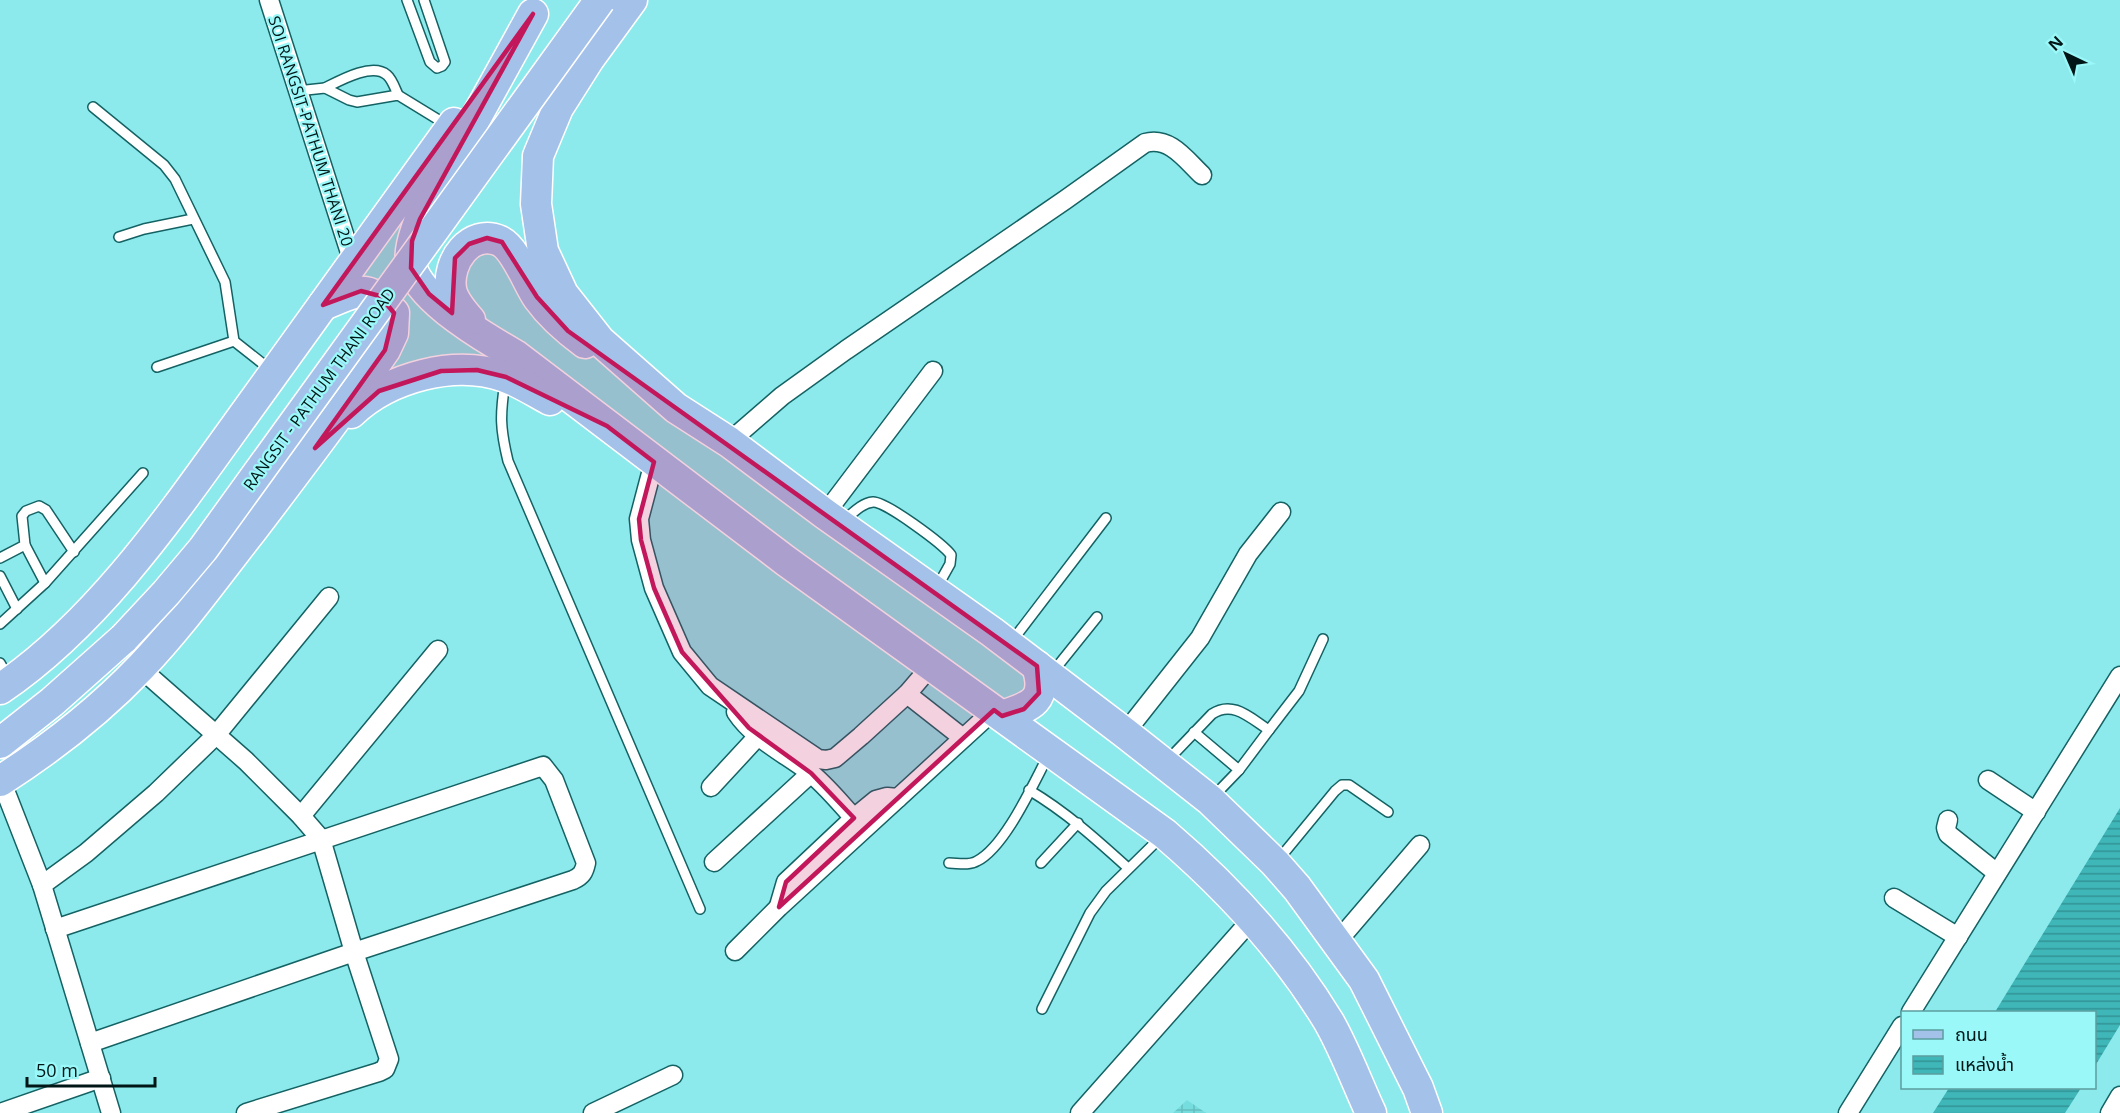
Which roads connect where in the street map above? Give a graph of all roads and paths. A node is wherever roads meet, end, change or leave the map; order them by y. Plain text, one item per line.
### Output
1 (268, 0) edge
2 (407, 0) edge
3 (424, 0) edge
4 (600, 0) edge
5 (632, 0) edge
6 (538, 7) edge
7 (325, 88) junction
8 (297, 91) junction
9 (398, 95) junction
10 (93, 107) dead end
11 (451, 127) junction
12 (1202, 175) dead end
13 (193, 219) junction
14 (119, 237) dead end
15 (353, 262) junction
16 (323, 305) junction
17 (234, 341) junction
18 (510, 366) junction
19 (157, 367) dead end
20 (933, 370) dead end
21 (274, 373) junction
22 (676, 408) junction
23 (729, 442) junction
24 (315, 448) junction
25 (654, 462) junction
26 (143, 473) dead end
27 (1281, 512) dead end
28 (1106, 518) dead end
29 (832, 519) junction
30 (24, 545) junction
31 (74, 552) junction
32 (0, 558) edge
33 (0, 576) edge
34 (45, 583) junction
35 (935, 592) junction
36 (329, 597) dead end
37 (17, 609) junction
38 (1097, 617) dead end
39 (0, 624) edge
40 (1323, 639) dead end
41 (1008, 645) junction
42 (438, 650) dead end
43 (931, 666) junction
44 (140, 668) junction
45 (1043, 671) junction
46 (2120, 676) edge
47 (4, 678) edge
48 (907, 694) junction
49 (729, 700) junction
50 (998, 713) junction
51 (1269, 730) junction
52 (1125, 732) junction
53 (1194, 732) junction
54 (216, 735) junction
55 (758, 736) junction
56 (963, 738) junction
57 (0, 743) edge
58 (1050, 751) junction
59 (1164, 764) junction
60 (1239, 770) junction
61 (811, 773) junction
62 (1988, 780) dead end
63 (0, 781) edge
64 (711, 787) dead end
65 (1029, 790) junction
66 (898, 798) junction
67 (1210, 800) junction
68 (1388, 812) dead end
69 (2036, 812) junction
70 (302, 816) junction
71 (854, 818) junction
72 (1948, 820) dead end
73 (1078, 823) junction
74 (1165, 834) junction
75 (321, 839) junction
76 (1420, 845) dead end
77 (714, 862) dead end
78 (950, 863) dead end
79 (1275, 863) junction
80 (1041, 864) dead end
81 (1128, 868) junction
82 (1997, 873) junction
83 (42, 885) junction
84 (1894, 898) dead end
85 (779, 907) junction
86 (700, 909) dead end
87 (1252, 919) junction
88 (55, 929) junction
89 (1958, 937) junction
90 (1337, 942) junction
91 (735, 951) dead end
92 (354, 952) junction
93 (1042, 1009) dead end
94 (1912, 1011) edge
95 (1901, 1028) edge
96 (90, 1043) junction
97 (673, 1075) dead end
98 (101, 1078) junction
99 (2120, 1096) edge
100 (41, 1106) edge
101 (0, 1113) edge
102 (111, 1113) edge
103 (246, 1113) edge
104 (593, 1113) edge
105 (1080, 1113) edge
106 (1371, 1113) edge
107 (1427, 1113) edge
108 (1848, 1113) edge
109 (2110, 1113) edge

1 - 8 street, SOI RANGSIT-PATHUM THANI 20
2 - 3 lane
4 - 57 main road, RANGSIT - PATHUM THANI ROAD, bridge
5 - 22 main road
6 - 11 main road
6 - 18 main road
7 - 8 lane
7 - 9 lane
7 - 9 lane
8 - 15 street, SOI RANGSIT-PATHUM THANI 20
9 - 11 lane
10 - 13 lane
11 - 15 main road
12 - 23 street
13 - 14 lane
13 - 17 lane
15 - 16 main road
16 - 21 main road
16 - 24 main road
17 - 19 lane
17 - 21 lane
18 - 22 main road
18 - 24 main road
18 - 25 main road
18 - 86 lane
20 - 29 street
21 - 47 main road
22 - 23 main road
23 - 29 main road
24 - 44 main road
25 - 43 main road
25 - 49 street
26 - 31 lane
27 - 52 street
28 - 41 lane
29 - 35 main road
29 - 35 lane
30 - 31 lane
30 - 32 lane
30 - 34 lane
31 - 34 lane
33 - 37 lane
34 - 37 lane
35 - 41 main road
36 - 54 street
37 - 39 lane
38 - 45 lane
40 - 51 lane
41 - 45 main road
42 - 70 street
43 - 48 street
43 - 50 main road
44 - 54 street
44 - 63 main road
45 - 50 main road
45 - 52 main road
46 - 69 street
48 - 49 street
48 - 56 street
49 - 55 street
50 - 56 street
50 - 58 main road
51 - 53 lane
51 - 60 lane
52 - 59 main road
53 - 59 lane
53 - 60 lane
54 - 70 street
54 - 83 street
55 - 61 street
55 - 64 street
56 - 66 street
58 - 65 lane
58 - 74 main road
59 - 67 main road
60 - 67 lane
61 - 71 street
61 - 77 street
62 - 69 street
63 - 83 street
65 - 73 lane
65 - 78 lane
66 - 71 street
66 - 85 street
67 - 79 main road
68 - 79 lane
69 - 82 street
70 - 75 street
71 - 85 street
72 - 82 street
73 - 80 lane
73 - 81 lane
74 - 81 lane
74 - 87 main road
75 - 88 street
75 - 92 street
75 - 92 street
76 - 90 street
79 - 90 main road
81 - 93 lane
82 - 89 street
83 - 88 street
84 - 89 street
85 - 91 street
87 - 105 street
87 - 106 main road
88 - 96 street
89 - 94 street
90 - 107 main road
92 - 96 street
92 - 103 street
95 - 108 street
96 - 98 street
97 - 104 street
98 - 100 street
98 - 102 street
99 - 109 street
100 - 101 street

